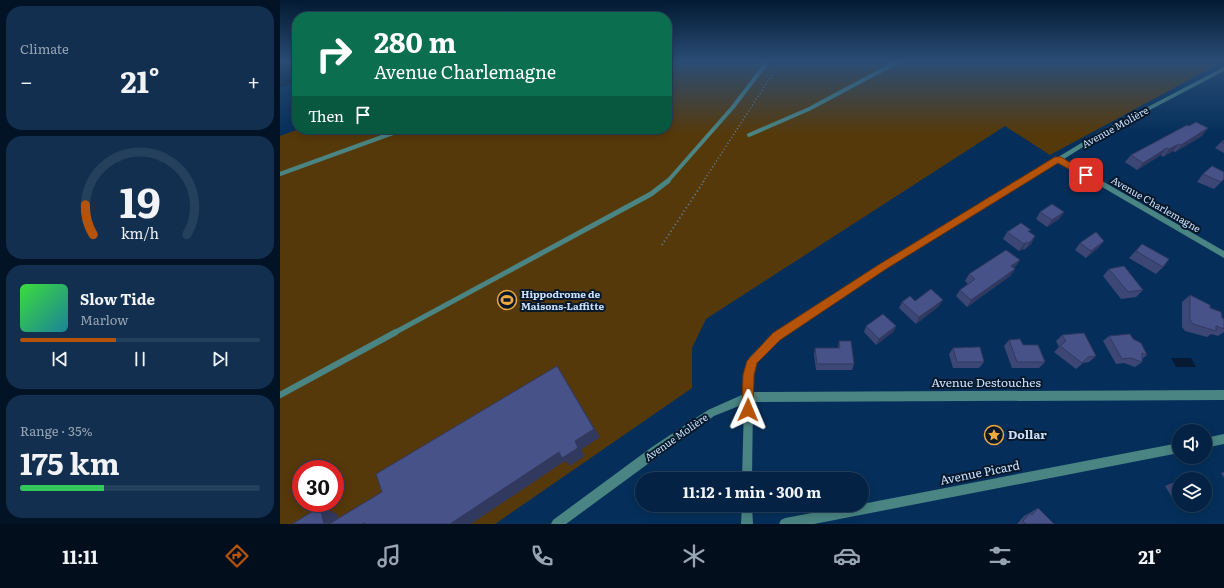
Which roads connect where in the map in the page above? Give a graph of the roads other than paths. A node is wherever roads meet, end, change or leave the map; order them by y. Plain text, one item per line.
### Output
1 (749, 85) edge
2 (853, 85) edge
3 (1193, 85) edge
4 (390, 134) edge
5 (750, 135) dead end
6 (1058, 159) junction
7 (280, 174) edge
8 (1224, 255) edge
9 (280, 395) edge
10 (1224, 395) edge
11 (748, 396) junction
12 (1224, 439) edge
13 (1212, 442) edge
14 (1172, 449) edge
15 (747, 472) edge
16 (747, 512) edge
17 (556, 524) edge
18 (747, 524) edge
19 (786, 524) edge

1 - 9 lane
2 - 5 lane
3 - 6 street, Avenue Molière
4 - 7 lane
6 - 8 street, Avenue Charlemagne
6 - 11 street, Avenue Molière
10 - 11 street, Avenue Destouches
11 - 15 street
11 - 17 street, Avenue Molière
12 - 13 street
14 - 19 street, Avenue Picard
16 - 18 street

